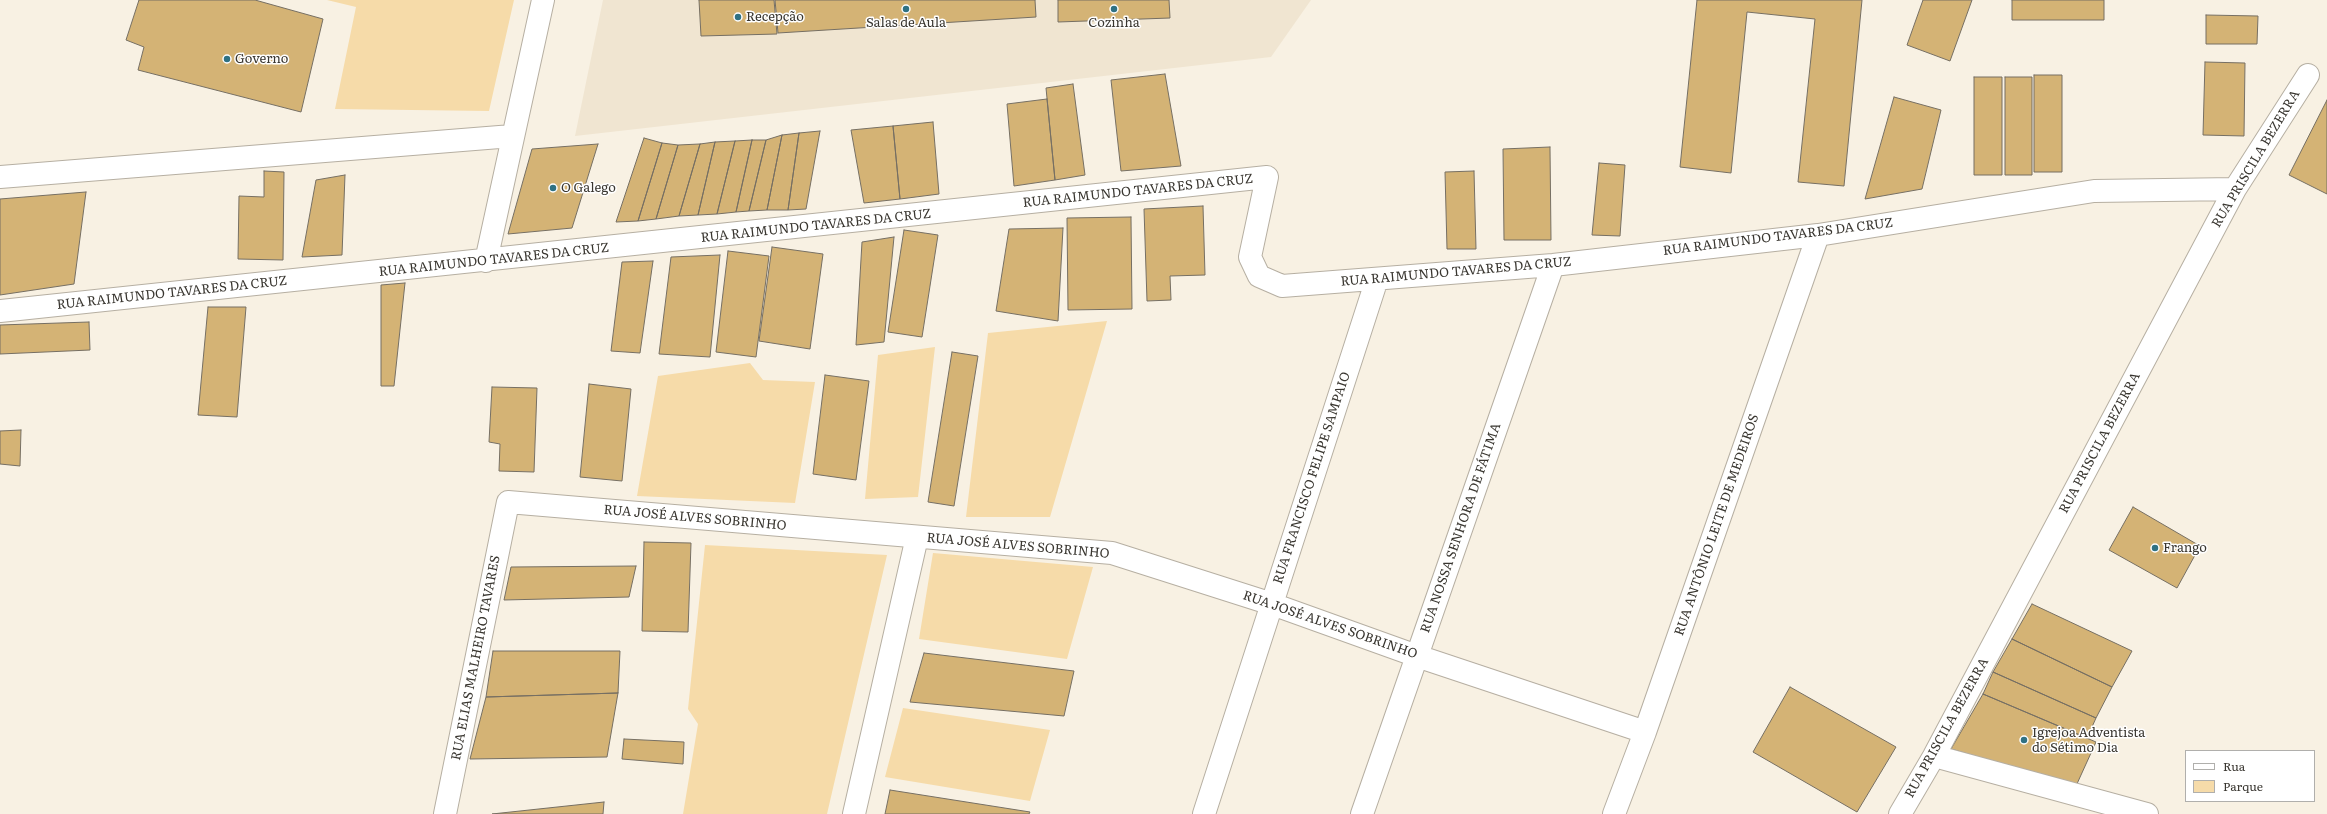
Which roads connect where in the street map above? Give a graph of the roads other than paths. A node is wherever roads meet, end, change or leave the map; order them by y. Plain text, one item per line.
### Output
1 (543, 0) edge
2 (2308, 75) dead end
3 (512, 136) junction
4 (0, 177) edge
5 (2235, 189) junction
6 (1818, 235) junction
7 (486, 261) junction
8 (1552, 265) junction
9 (1377, 279) junction
10 (0, 311) edge
11 (508, 502) joint
12 (917, 537) junction
13 (1272, 604) junction
14 (1417, 656) junction
15 (1645, 732) junction
16 (1934, 756) junction
17 (445, 814) edge
18 (854, 814) edge
19 (1204, 814) edge
20 (1362, 814) edge
21 (1614, 814) edge
22 (1900, 814) edge
23 (2147, 814) edge

1 - 3 street
2 - 5 street, RUA PRISCILA BEZERRA
3 - 4 street
3 - 7 street
5 - 6 street, RUA RAIMUNDO TAVARES DA CRUZ
5 - 16 street, RUA PRISCILA BEZERRA
6 - 8 street, RUA RAIMUNDO TAVARES DA CRUZ
6 - 15 street, RUA ANTÔNIO LEITE DE MEDEIROS
7 - 9 street, RUA RAIMUNDO TAVARES DA CRUZ
7 - 10 street, RUA RAIMUNDO TAVARES DA CRUZ
8 - 9 street, RUA RAIMUNDO TAVARES DA CRUZ
8 - 14 street, RUA NOSSA SENHORA DE FÁTIMA
9 - 13 street, RUA FRANCISCO FELIPE SAMPAIO
11 - 12 street, RUA JOSÉ ALVES SOBRINHO
11 - 17 street, RUA ELIAS MALHEIRO TAVARES
12 - 13 street, RUA JOSÉ ALVES SOBRINHO
12 - 18 street
13 - 14 street, RUA JOSÉ ALVES SOBRINHO
13 - 19 street, RUA FRANCISCO FELIPE SAMPAIO
14 - 15 street, RUA JOSÉ ALVES SOBRINHO
14 - 20 street, RUA NOSSA SENHORA DE FÁTIMA
15 - 21 street, RUA ANTÔNIO LEITE DE MEDEIROS
16 - 22 street, RUA PRISCILA BEZERRA
16 - 23 street

